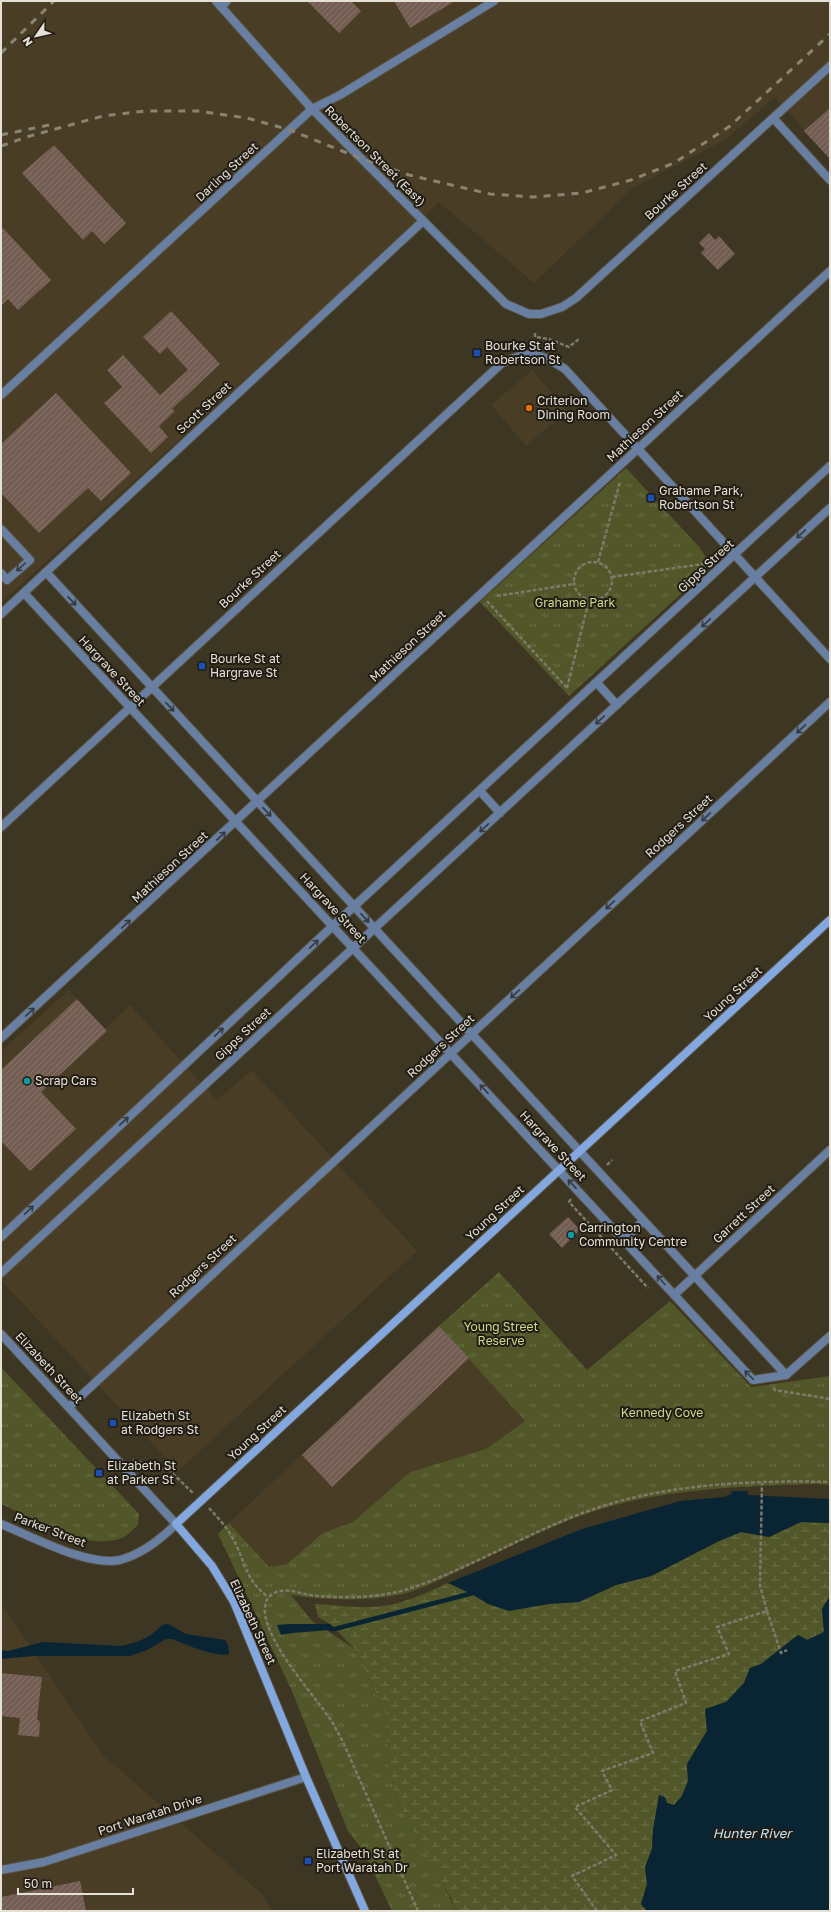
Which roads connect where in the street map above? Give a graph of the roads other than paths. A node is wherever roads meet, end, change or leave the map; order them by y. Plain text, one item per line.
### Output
1 (494, 1) edge
2 (221, 3) edge
3 (830, 66) edge
4 (312, 109) junction
5 (774, 119) junction
6 (830, 180) edge
7 (423, 221) junction
8 (830, 271) edge
9 (529, 314) joint
10 (1, 395) edge
11 (638, 449) junction
12 (830, 466) edge
13 (830, 508) edge
14 (1, 529) edge
15 (735, 555) junction
16 (46, 572) junction
17 (1, 573) edge
18 (755, 577) junction
19 (24, 593) junction
20 (1, 614) edge
21 (830, 659) edge
22 (597, 683) junction
23 (151, 687) junction
24 (830, 702) edge
25 (617, 705) junction
26 (130, 707) junction
27 (480, 791) junction
28 (257, 802) junction
29 (500, 813) junction
30 (236, 822) junction
31 (1, 827) edge
32 (354, 907) junction
33 (830, 920) edge
34 (333, 927) junction
35 (375, 929) junction
36 (354, 949) junction
37 (471, 1034) junction
38 (1, 1038) edge
39 (451, 1054) junction
40 (830, 1150) edge
41 (579, 1152) junction
42 (559, 1170) junction
43 (643, 1221) junction
44 (1, 1237) edge
45 (624, 1240) junction
46 (1, 1273) edge
47 (694, 1276) junction
48 (674, 1295) junction
49 (1, 1334) edge
50 (830, 1336) edge
51 (786, 1375) junction
52 (69, 1408) junction
53 (1, 1524) edge
54 (176, 1524) junction
55 (306, 1777) junction
56 (1, 1870) edge
57 (365, 1911) edge

1 - 4 street, Darling Street
2 - 4 street, Robertson Street (East)
3 - 5 street, Bourke Street
4 - 7 street, Robertson Street (East)
4 - 10 street, Darling Street
5 - 6 street
5 - 9 street, Bourke Street
7 - 9 street, Robertson Street (East)
7 - 16 street, Scott Street
8 - 11 street, Mathieson Street
11 - 15 street
11 - 23 street, Bourke Street
11 - 28 street, Mathieson Street
12 - 15 street, Gipps Street
13 -> 18 street, Gipps Street
14 -> 17 street
15 - 18 street
15 - 22 street, Gipps Street
16 - 19 street, Scott Street
16 -> 23 street, Hargrave Street
18 - 21 street
18 -> 25 street, Gipps Street
19 - 20 street, Scott Street
19 - 26 street, Hargrave Street
22 - 25 street
22 - 27 street, Gipps Street
23 - 26 street, Bourke Street
23 -> 28 street, Hargrave Street
24 -> 37 street, Rodgers Street
25 -> 29 street, Gipps Street
26 - 30 street, Hargrave Street
26 - 31 street, Bourke Street
27 - 29 street
27 - 32 street, Gipps Street
28 - 30 street, Mathieson Street
28 -> 32 street, Hargrave Street
29 -> 35 street, Gipps Street
30 - 34 street, Hargrave Street
38 -> 30 street, Mathieson Street
32 - 34 street, Gipps Street
32 -> 35 street, Hargrave Street
33 - 41 main road, Young Street
34 - 36 street, Hargrave Street
44 -> 34 street, Gipps Street
35 - 36 street, Gipps Street
35 - 37 street, Hargrave Street
36 - 39 street, Hargrave Street
36 - 46 street, Gipps Street
37 - 39 street, Rodgers Street
37 - 41 street, Hargrave Street
42 -> 39 street, Hargrave Street
39 - 52 street, Rodgers Street
40 - 47 street, Garrett Street
41 - 42 main road, Young Street
41 - 43 street, Hargrave Street
45 -> 42 street, Hargrave Street
42 - 54 main road, Young Street
43 - 45 street
43 - 47 street, Hargrave Street
48 -> 45 street, Hargrave Street
47 - 48 street, Garrett Street
47 - 51 street, Hargrave Street
51 -> 48 street, Hargrave Street
49 - 52 street, Elizabeth Street
50 - 51 street
52 - 54 street, Elizabeth Street
53 - 54 street, Parker Street
54 - 55 main road, Elizabeth Street
55 - 56 street, Port Waratah Drive
55 - 57 main road, Elizabeth Street

